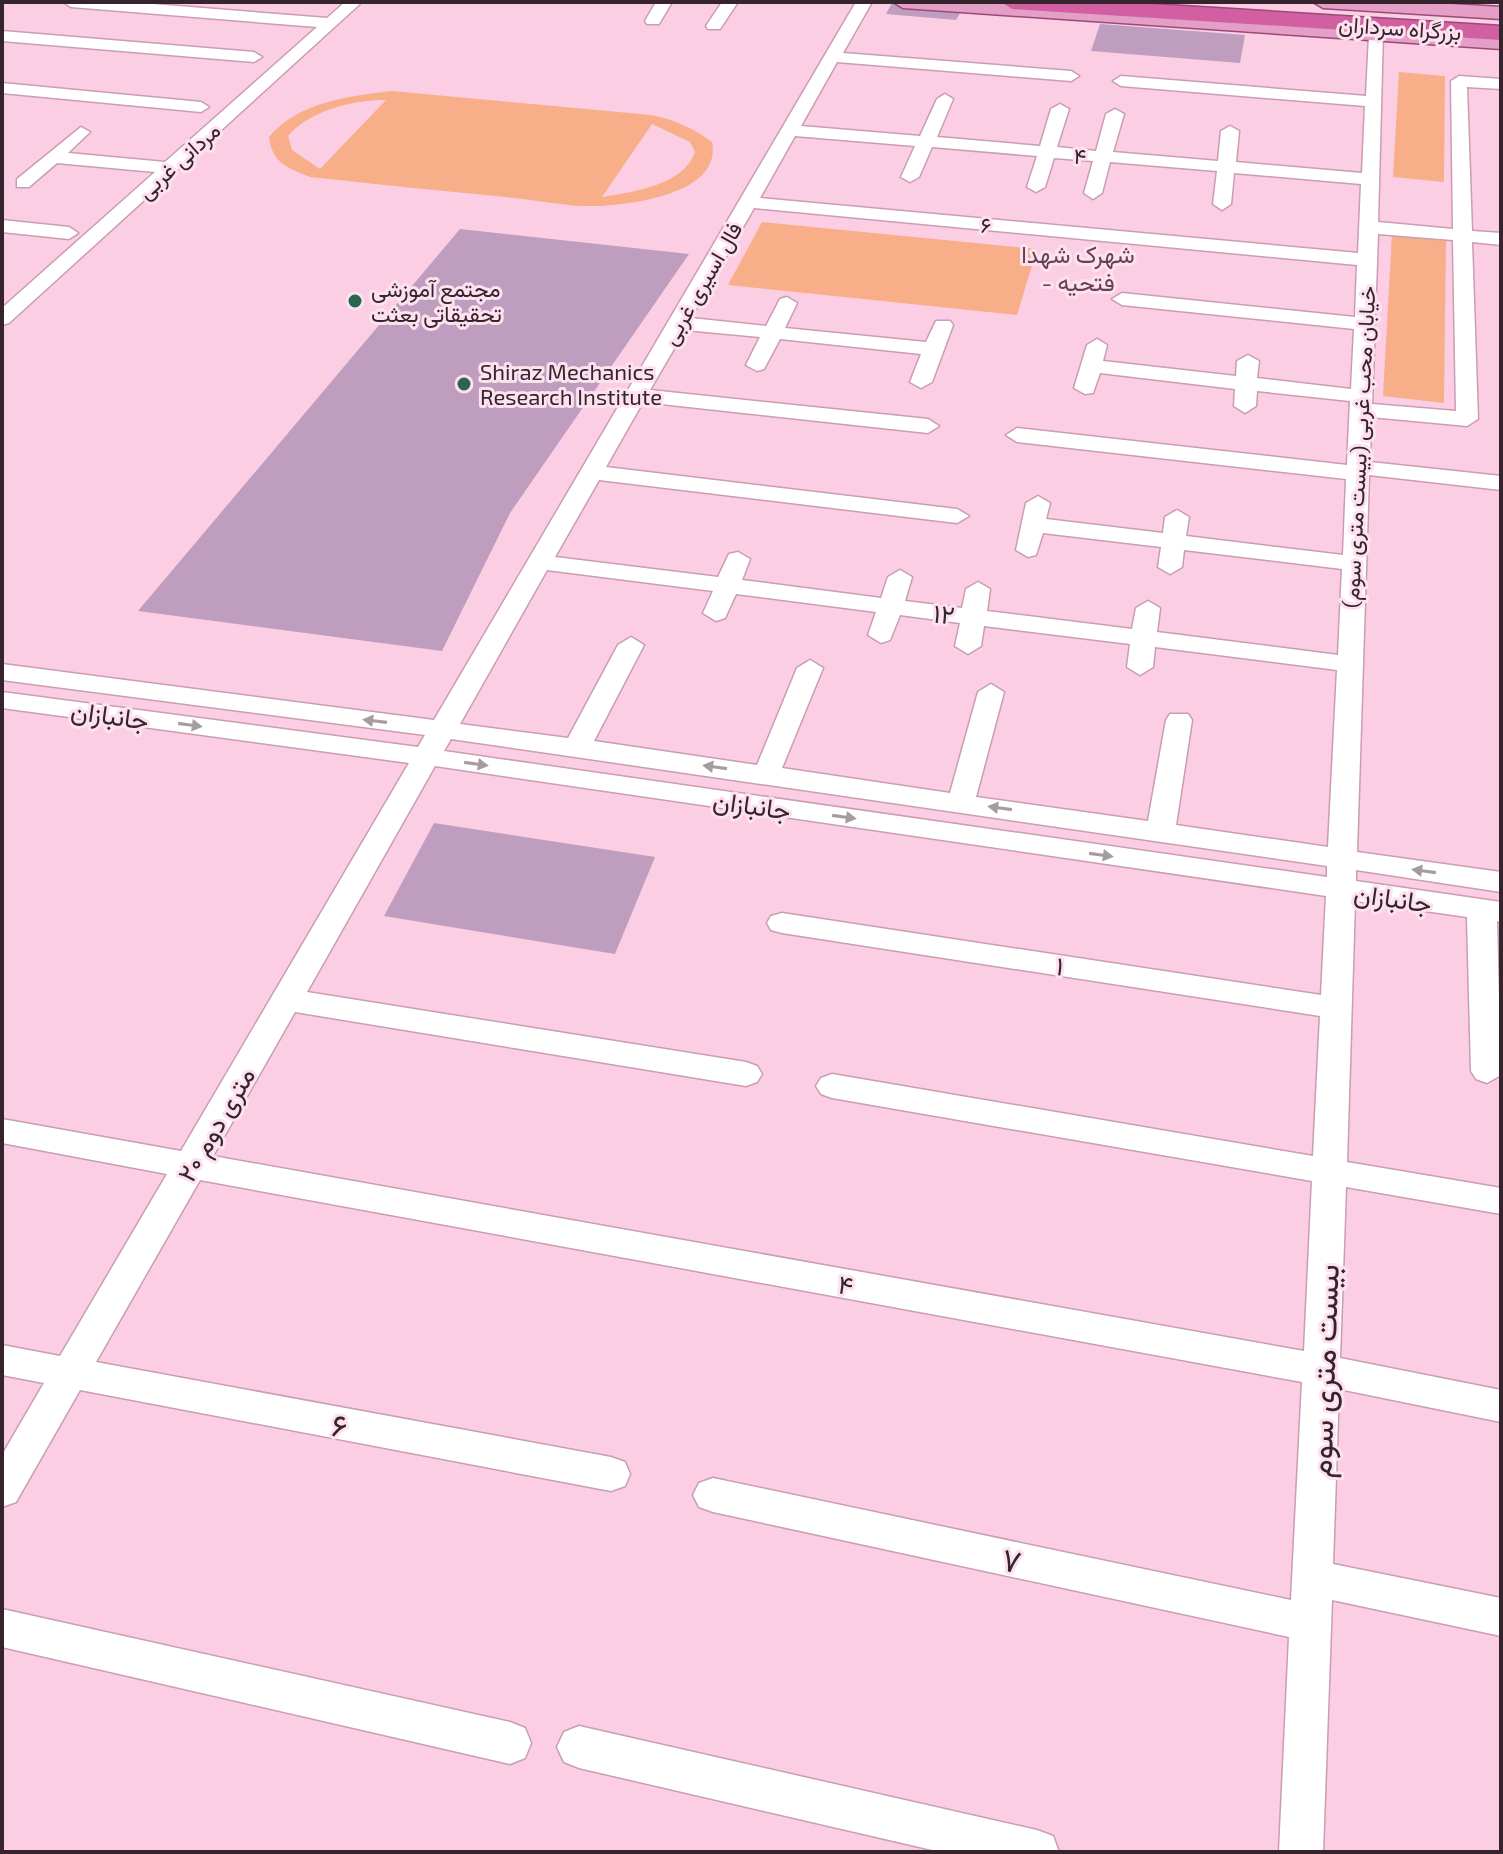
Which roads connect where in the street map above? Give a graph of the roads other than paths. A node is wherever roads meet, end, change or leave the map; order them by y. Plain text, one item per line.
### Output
1 (71, 2) edge
2 (82, 2) edge
3 (227, 2) edge
4 (354, 2) edge
5 (664, 2) edge
6 (730, 2) edge
7 (864, 2) edge
8 (903, 2) edge
9 (1323, 2) edge
10 (116, 4) edge
11 (1012, 7) edge
12 (1203, 8) edge
13 (1501, 13) edge
14 (213, 14) junction
15 (99, 16) dead end
16 (1348, 18) junction
17 (653, 21) dead end
18 (1501, 22) edge
19 (330, 23) junction
20 (199, 25) dead end
21 (714, 26) dead end
22 (1276, 28) junction
23 (1501, 33) edge
24 (1377, 35) junction
25 (2, 36) edge
26 (79, 43) junction
27 (1501, 43) edge
28 (61, 57) dead end
29 (254, 57) dead end
30 (832, 57) junction
31 (1071, 76) dead end
32 (44, 77) dead end
33 (1121, 81) dead end
34 (1501, 84) edge
35 (134, 86) dead end
36 (27, 90) junction
37 (7, 95) edge
38 (119, 99) junction
39 (945, 99) dead end
40 (1374, 102) junction
41 (201, 107) dead end
42 (1060, 109) dead end
43 (104, 112) dead end
44 (1115, 114) dead end
45 (790, 130) junction
46 (1230, 131) dead end
47 (81, 132) dead end
48 (926, 142) junction
49 (1047, 152) junction
50 (53, 157) junction
51 (1103, 157) junction
52 (1226, 167) junction
53 (169, 168) junction
54 (910, 177) dead end
55 (1370, 179) junction
56 (23, 183) dead end
57 (1036, 187) dead end
58 (1093, 193) dead end
59 (748, 202) junction
60 (1222, 204) dead end
61 (2, 226) edge
62 (1368, 227) junction
63 (69, 233) dead end
64 (1460, 235) junction
65 (1501, 239) edge
66 (1367, 260) junction
67 (1123, 300) dead end
68 (10, 303) edge
69 (787, 303) dead end
70 (2, 319) edge
71 (678, 323) junction
72 (1364, 324) junction
73 (943, 325) dead end
74 (773, 332) junction
75 (934, 349) junction
76 (757, 365) dead end
77 (921, 382) dead end
78 (1085, 388) dead end
79 (636, 395) junction
80 (1360, 403) junction
81 (928, 425) dead end
82 (1017, 435) dead end
83 (1357, 470) junction
84 (591, 472) junction
85 (1501, 483) edge
86 (957, 516) dead end
87 (1177, 517) dead end
88 (1173, 542) junction
89 (1028, 550) dead end
90 (738, 559) dead end
91 (539, 562) junction
92 (1353, 563) junction
93 (1170, 567) dead end
94 (900, 577) dead end
95 (727, 586) junction
96 (978, 589) dead end
97 (891, 606) junction
98 (1148, 608) dead end
99 (716, 613) dead end
100 (974, 617) junction
101 (881, 635) dead end
102 (1144, 638) junction
103 (631, 645) dead end
104 (968, 646) dead end
105 (1348, 664) junction
106 (1140, 667) dead end
107 (810, 668) dead end
108 (2, 672) edge
109 (991, 692) dead end
110 (2, 700) edge
111 (1179, 720) dead end
112 (435, 743) junction
113 (577, 747) junction
114 (766, 775) junction
115 (961, 802) junction
116 (1161, 831) junction
117 (1340, 874) junction
118 (1501, 882) edge
119 (1491, 910) edge
120 (782, 923) dead end
121 (287, 1000) junction
122 (1337, 1008) junction
123 (1487, 1071) dead end
124 (746, 1074) dead end
125 (832, 1086) dead end
126 (2, 1131) edge
127 (190, 1167) junction
128 (1330, 1172) junction
129 (1501, 1201) edge
130 (2, 1360) edge
131 (1322, 1370) junction
132 (70, 1374) junction
133 (1501, 1406) edge
134 (611, 1474) dead end
135 (2, 1490) edge
136 (713, 1495) dead end
137 (1313, 1578) junction
138 (1501, 1617) edge
139 (1311, 1623) junction
140 (2, 1628) edge
141 (510, 1743) dead end
142 (579, 1747) dead end
143 (1037, 1852) edge
144 (1301, 1852) edge

1 - 2 street
2 - 10 street
3 - 14 street
4 - 19 street, مردانی غربی
5 - 17 street
6 - 21 street
7 - 30 street, فال اسیری غربی
8 - 11 main road
9 - 13 main road
10 - 14 street
10 - 15 street
11 - 12 highway, بزرگراه سرداران
11 - 22 main road
12 - 16 highway, بزرگراه سرداران
12 - 22 highway
14 - 19 street
14 - 20 street
16 - 18 highway, بزرگراه سرداران
16 - 23 highway, بزرگراه سرداران
19 - 53 street, مردانی غربی
22 - 24 main road
24 - 27 main road
24 - 40 street, خیابان محب غربی (بیست متری سوم)
25 - 26 street
26 - 28 street
26 - 29 street
30 - 31 street
30 - 45 street, فال اسیری غربی
32 - 36 street
33 - 40 street
34 - 64 street
35 - 38 street
36 - 37 street
36 - 38 street
38 - 41 street
38 - 43 street
39 - 48 street
40 - 55 street, خیابان محب غربی (بیست متری سوم)
42 - 49 street
44 - 51 street
45 - 48 street, ۴
45 - 59 street, فال اسیری غربی
46 - 52 street
47 - 50 street
48 - 49 street, ۴
48 - 54 street
49 - 51 street, ۴
49 - 57 street
50 - 53 street
50 - 56 street
51 - 52 street, ۴
51 - 58 street
52 - 55 street, ۴
52 - 60 street
53 - 68 street, مردانی غربی
55 - 62 street, خیابان محب غربی (بیست متری سوم)
59 - 66 street, ۶
59 - 71 street, فال اسیری غربی
61 - 63 street
62 - 64 street
62 - 66 street, خیابان محب غربی (بیست متری سوم)
64 - 65 street
64 - 80 street
66 - 72 street, خیابان محب غربی (بیست متری سوم)
67 - 72 street
68 - 70 street, مردانی غربی
69 - 74 street
71 - 74 street
71 - 79 street, فال اسیری غربی
72 - 80 street, خیابان محب غربی (بیست متری سوم)
73 - 75 street
74 - 75 street
74 - 76 street
75 - 77 street
78 - 80 street
79 - 81 street
79 - 84 street, فال اسیری غربی
80 - 83 street, خیابان محب غربی (بیست متری سوم)
82 - 83 street
83 - 85 street
83 - 92 street, خیابان محب غربی (بیست متری سوم)
84 - 86 street
84 - 91 street, فال اسیری غربی
87 - 88 street
88 - 89 street
88 - 92 street
88 - 93 street
90 - 95 street
91 - 95 street, ۱۲
91 - 112 street, فال اسیری غربی
92 - 105 street, خیابان محب غربی (بیست متری سوم)
94 - 97 street
95 - 97 street, ۱۲
95 - 99 street
96 - 100 street
97 - 100 street, ۱۲
97 - 101 street
98 - 102 street
100 - 102 street, ۱۲
100 - 104 street
102 - 105 street, ۱۲
102 - 106 street
103 - 113 street
105 - 117 street, خیابان محب غربی (بیست متری سوم)
107 - 114 street
112 -> 108 street, جانبازان
109 - 115 street
110 -> 112 street, جانبازان
111 - 116 street
112 - 113 street, جانبازان
112 -> 117 street, جانبازان
112 - 121 street, ۲۰ متری دوم
114 -> 113 street, جانبازان
114 - 115 street, جانبازان
116 -> 115 street, جانبازان
116 - 117 street, جانبازان
118 -> 117 street, جانبازان
117 - 119 street, جانبازان
117 - 122 street, بیست متری سوم
119 - 123 street
120 - 122 street, ۱
121 - 124 street
121 - 127 street, ۲۰ متری دوم
122 - 128 street, بیست متری سوم
125 - 128 street
126 - 127 street
127 - 131 street, ۴
127 - 132 street, ۲۰ متری دوم
128 - 129 street
128 - 131 street, بیست متری سوم
130 - 132 street, ۶
131 - 133 street, ۴
131 - 137 street, بیست متری سوم
132 - 134 street, ۶
132 - 135 street, ۲۰ متری دوم
136 - 139 street, ۷
137 - 138 street
137 - 139 street, بیست متری سوم
139 - 144 street, بیست متری سوم
140 - 141 street
142 - 143 street

